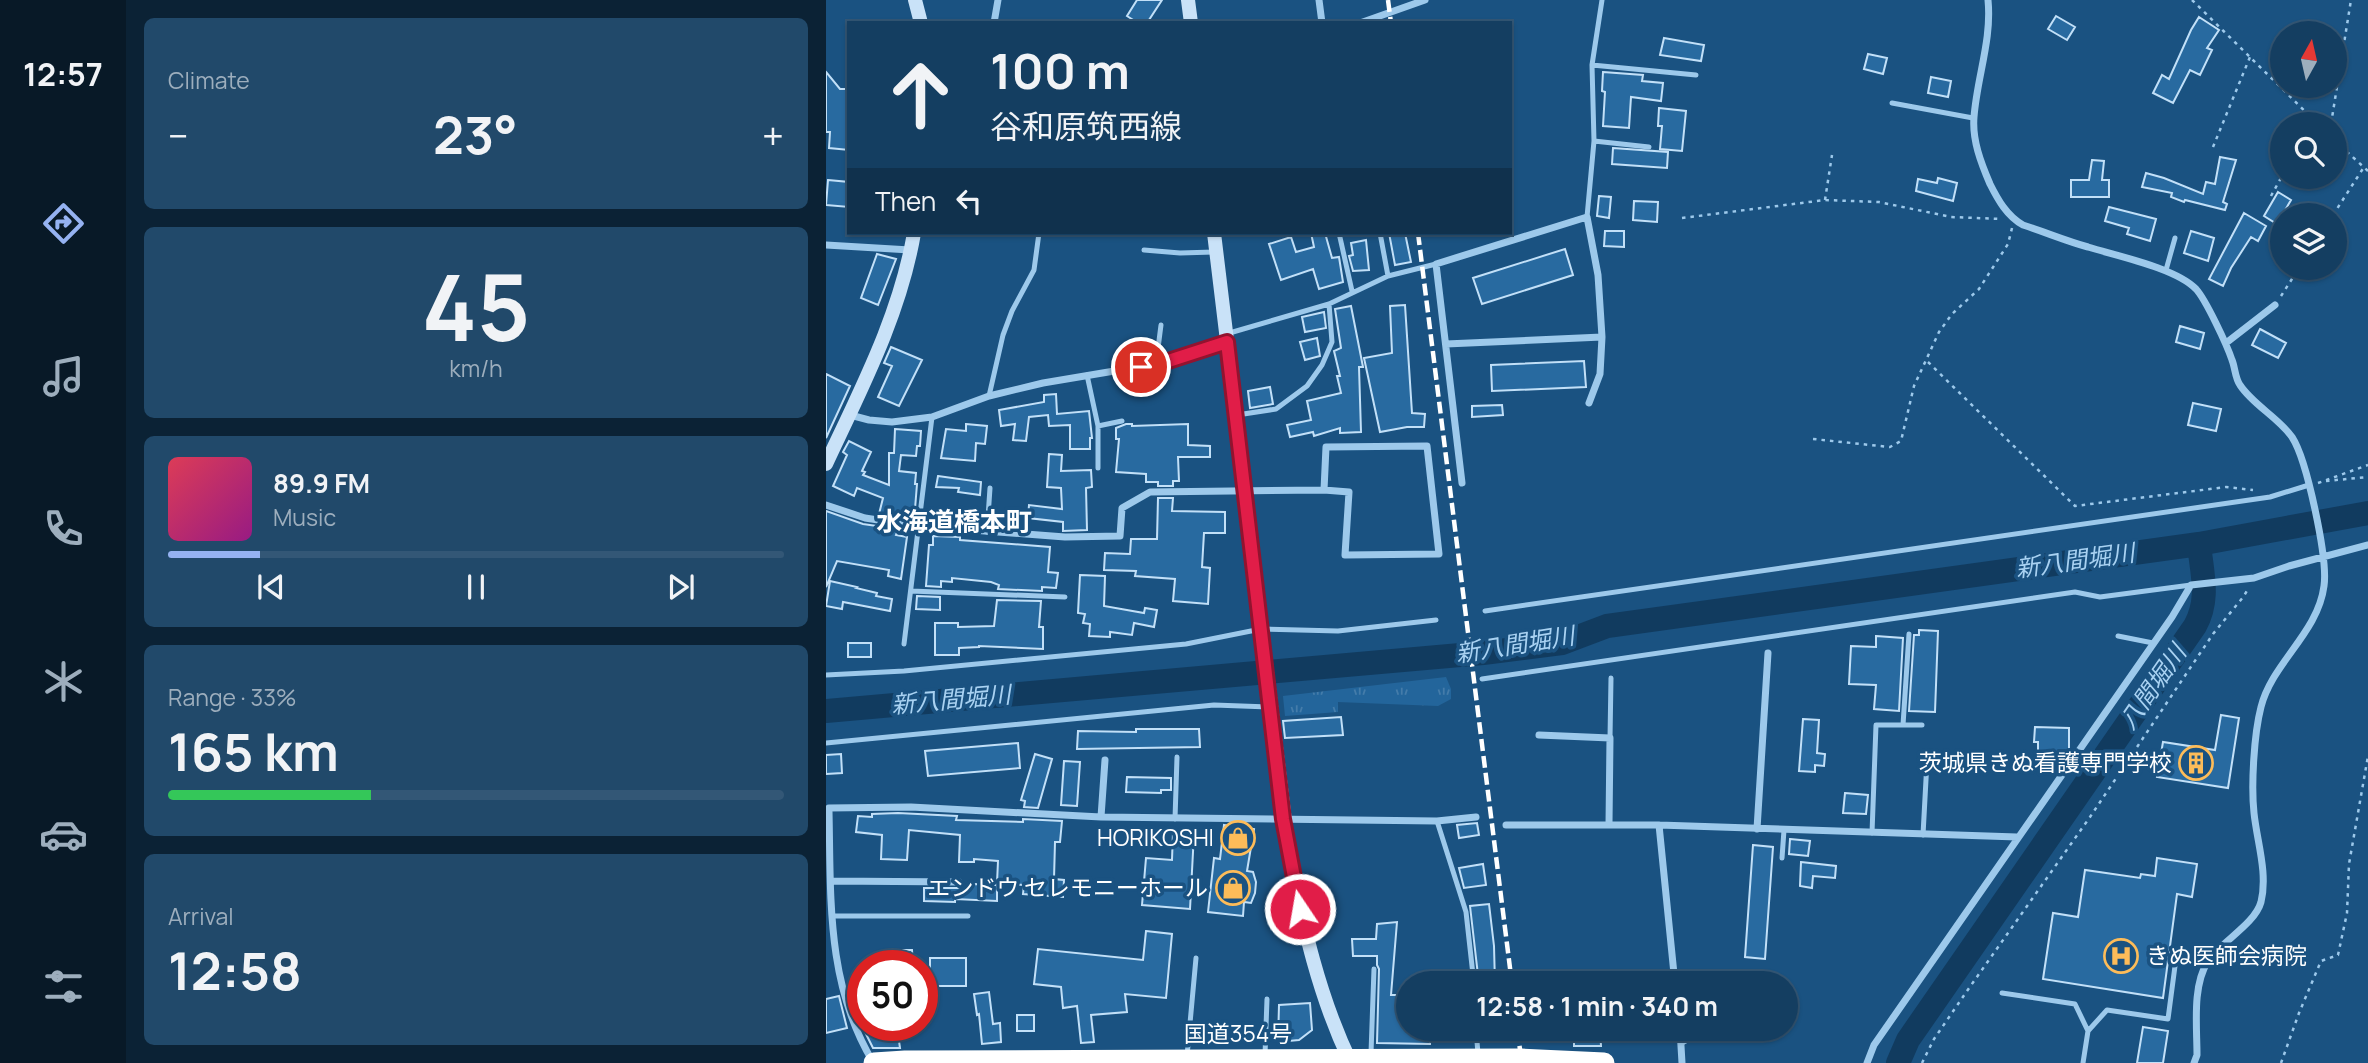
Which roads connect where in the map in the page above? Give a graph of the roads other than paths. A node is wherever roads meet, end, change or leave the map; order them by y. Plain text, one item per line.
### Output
1 (915, 0) edge
2 (998, 0) edge
3 (1188, 0) edge
4 (1319, 0) edge
5 (1425, 0) edge
6 (1602, 0) edge
7 (1988, 0) edge
8 (920, 21) edge
9 (994, 21) edge
10 (1191, 21) edge
11 (1322, 21) edge
12 (1366, 21) edge
13 (1592, 65) junction
14 (1696, 75) dead end
15 (1892, 103) dead end
16 (1973, 118) junction
17 (1594, 141) junction
18 (1649, 146) dead end
19 (1587, 217) junction
20 (914, 235) edge
21 (1039, 235) edge
22 (1214, 235) edge
23 (1339, 235) edge
24 (1380, 235) edge
25 (2175, 238) dead end
26 (826, 245) edge
27 (911, 250) junction
28 (1144, 250) dead end
29 (1216, 252) junction
30 (1436, 264) junction
31 (2166, 270) junction
32 (1388, 275) junction
33 (1352, 291) junction
34 (1329, 304) junction
35 (2275, 305) road end
36 (1161, 325) dead end
37 (1602, 337) junction
38 (1227, 338) junction
39 (2226, 343) junction
40 (1446, 344) junction
41 (1156, 365) junction
42 (1087, 375) junction
43 (989, 396) junction
44 (1589, 403) dead end
45 (849, 415) junction
46 (1237, 415) junction
47 (932, 417) junction
48 (1122, 421) dead end
49 (1098, 426) junction
50 (826, 464) edge
51 (1098, 468) dead end
52 (1462, 483) dead end
53 (990, 488) dead end
54 (2310, 488) junction
55 (1245, 491) junction
56 (1324, 491) junction
57 (826, 505) edge
58 (918, 527) junction
59 (987, 532) junction
60 (2368, 545) edge
61 (2323, 555) junction
62 (2190, 585) junction
63 (911, 591) junction
64 (1065, 597) dead end
65 (1485, 611) dead end
66 (1436, 620) dead end
67 (1261, 633) junction
68 (1909, 634) dead end
69 (2118, 636) dead end
70 (2153, 643) junction
71 (904, 645) dead end
72 (1768, 653) dead end
73 (826, 675) edge
74 (1611, 678) dead end
75 (1482, 679) dead end
76 (1270, 703) junction
77 (1903, 725) junction
78 (1922, 725) dead end
79 (1539, 735) dead end
80 (1610, 738) junction
81 (826, 743) edge
82 (1177, 757) dead end
83 (1105, 760) dead end
84 (1927, 761) dead end
85 (828, 811) edge
86 (1101, 817) junction
87 (1476, 817) dead end
88 (1175, 819) junction
89 (1283, 819) junction
90 (1437, 821) junction
91 (1609, 824) junction
92 (1506, 825) dead end
93 (1659, 825) junction
94 (1757, 829) junction
95 (1784, 830) junction
96 (1872, 833) junction
97 (1923, 835) junction
98 (2017, 837) junction
99 (1782, 858) dead end
100 (831, 881) junction
101 (959, 882) dead end
102 (832, 916) junction
103 (968, 916) dead end
104 (1196, 958) dead end
105 (2175, 966) dead end
106 (1374, 969) dead end
107 (1473, 971) edge
108 (1674, 971) edge
109 (2002, 993) dead end
110 (1268, 999) dead end
111 (2088, 1031) junction
112 (1477, 1041) edge
113 (1686, 1041) edge
114 (1682, 1043) joint
115 (1265, 1060) junction
116 (1187, 1061) junction
117 (1357, 1061) edge
118 (1478, 1061) edge
119 (1136, 1062) edge
120 (874, 1063) edge
121 (1604, 1063) edge
122 (1682, 1063) edge
123 (1867, 1063) edge
124 (2083, 1063) edge
125 (2194, 1063) edge

1 - 8 main road
2 - 9 street
3 - 10 main road
4 - 11 street
5 - 12 street
6 - 13 lane
7 - 16 street
13 - 14 lane
13 - 17 lane
15 - 16 lane
16 - 31 street
17 - 18 lane
17 - 19 lane
19 - 30 street
19 - 37 street
20 - 27 main road
21 - 43 lane
22 - 29 main road
23 - 33 lane
24 - 32 lane
25 - 31 lane
26 - 27 street
27 - 45 main road
28 - 29 lane
29 - 38 main road
30 - 32 lane
30 - 40 street
31 - 39 street
32 - 33 lane
33 - 34 lane
34 - 38 lane
34 - 46 lane
35 - 39 street
36 - 41 lane
37 - 40 street
37 - 44 street
38 - 41 street
38 - 46 main road
39 - 54 street
40 - 52 street
41 - 42 street
42 - 43 street
42 - 49 lane
43 - 47 street
45 - 47 street
45 - 50 main road
46 - 55 main road
47 - 58 lane
48 - 49 lane
49 - 51 lane
53 - 59 lane
54 - 61 street
54 - 65 lane
55 - 56 street
55 - 59 street
55 - 67 main road
56 - 56 street
57 - 58 street
58 - 59 street
58 - 63 lane
60 - 61 street
61 - 62 street
61 - 125 street
62 - 70 street
62 - 75 lane
63 - 64 lane
63 - 71 lane
66 - 67 lane
67 - 73 lane
67 - 76 main road
68 - 77 lane
69 - 70 lane
70 - 98 street
72 - 94 street
74 - 80 lane
76 - 81 lane
76 - 89 main road
77 - 78 lane
77 - 96 lane
79 - 80 street
80 - 91 street
82 - 88 lane
83 - 86 street
84 - 97 lane
85 - 86 street
85 - 100 street
86 - 88 street
87 - 90 street
88 - 89 street
89 - 90 street
89 - 117 main road
90 - 107 lane
91 - 92 street
91 - 93 street
93 - 94 street
93 - 108 street
94 - 95 street
95 - 96 street
95 - 99 lane
96 - 97 street
97 - 98 street
98 - 123 street
100 - 101 street
100 - 102 street
102 - 103 lane
102 - 120 street
104 - 116 lane
105 - 111 lane
106 - 117 lane
109 - 111 lane
110 - 115 lane
111 - 124 lane
112 - 118 lane
113 - 114 lane
114 - 122 street
115 - 116 highway, 国道354号
115 - 117 highway, 国道354号
116 - 119 highway, 国道354号
117 - 118 highway, 国道354号
118 - 121 highway, 国道354号
119 - 120 highway, 国道354号

